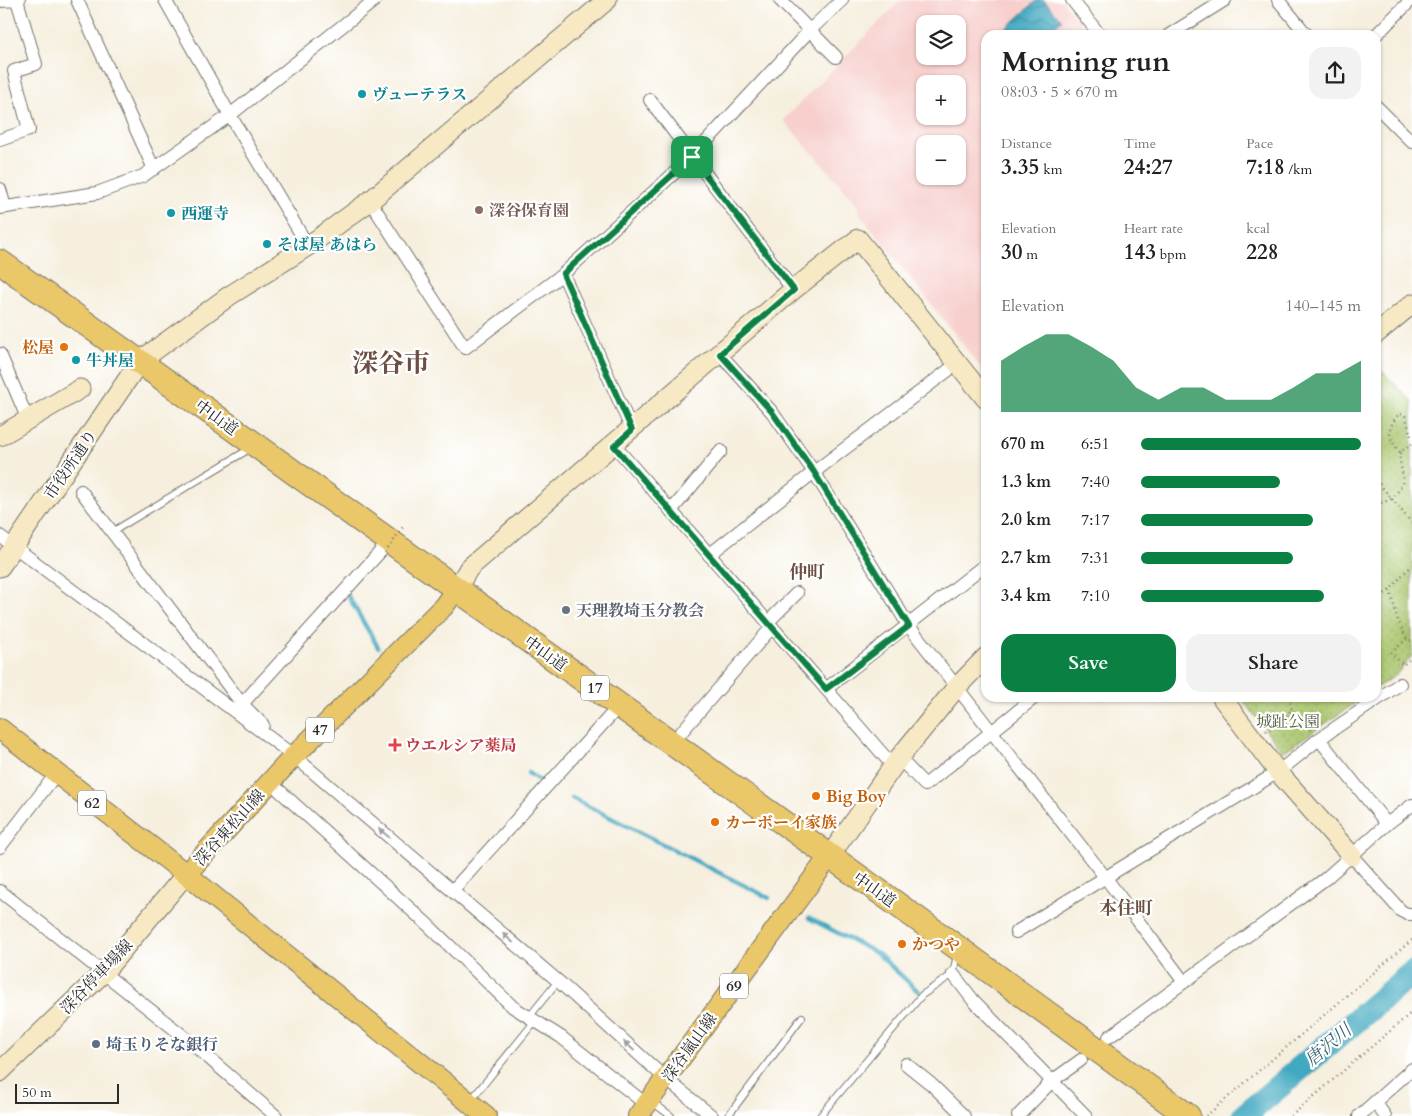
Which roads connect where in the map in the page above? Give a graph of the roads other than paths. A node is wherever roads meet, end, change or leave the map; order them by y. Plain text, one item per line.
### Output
1 (18, 0) edge
2 (77, 0) edge
3 (165, 0) edge
4 (375, 0) edge
5 (607, 0) edge
6 (780, 0) edge
7 (842, 0) edge
8 (1072, 0) edge
9 (1225, 0) edge
10 (1278, 0) edge
11 (1411, 0) edge
12 (0, 1) edge
13 (810, 30) junction
14 (1096, 30) edge
15 (1177, 30) edge
16 (1303, 30) edge
17 (1381, 30) edge
18 (836, 58) dead end
19 (650, 100) dead end
20 (1381, 111) edge
21 (230, 115) junction
22 (0, 140) edge
23 (1412, 142) edge
24 (692, 157) junction
25 (154, 169) junction
26 (0, 189) edge
27 (370, 201) junction
28 (2, 208) edge
29 (308, 246) junction
30 (0, 262) edge
31 (563, 274) junction
32 (794, 290) junction
33 (1412, 304) edge
34 (1381, 330) edge
35 (0, 354) edge
36 (720, 354) junction
37 (140, 361) junction
38 (958, 362) junction
39 (80, 389) dead end
40 (981, 392) edge
41 (28, 420) junction
42 (632, 430) junction
43 (0, 436) edge
44 (256, 445) junction
45 (614, 446) junction
46 (721, 451) dead end
47 (814, 472) junction
48 (81, 490) dead end
49 (671, 511) junction
50 (112, 532) junction
51 (392, 541) junction
52 (7, 542) edge
53 (709, 555) junction
54 (0, 567) edge
55 (981, 568) edge
56 (457, 588) junction
57 (797, 593) dead end
58 (770, 625) junction
59 (909, 626) junction
60 (981, 662) edge
61 (1400, 684) dead end
62 (956, 688) junction
63 (826, 689) junction
64 (1381, 697) edge
65 (1029, 702) edge
66 (1225, 702) edge
67 (1373, 702) edge
68 (242, 704) junction
69 (619, 706) junction
70 (0, 729) edge
71 (990, 732) junction
72 (1319, 739) junction
73 (672, 743) junction
74 (294, 756) junction
75 (896, 762) junction
76 (1278, 772) junction
77 (56, 774) junction
78 (270, 782) junction
79 (1412, 806) edge
80 (1387, 824) junction
81 (0, 847) edge
82 (1352, 856) junction
83 (829, 857) junction
84 (186, 874) junction
85 (1105, 877) junction
86 (453, 890) junction
87 (0, 891) edge
88 (1412, 914) edge
89 (1016, 932) dead end
90 (958, 948) junction
91 (104, 972) junction
92 (953, 974) junction
93 (558, 981) junction
94 (1184, 982) junction
95 (802, 1017) dead end
96 (532, 1019) junction
97 (1110, 1037) dead end
98 (1081, 1060) dead end
99 (906, 1064) dead end
100 (1412, 1070) edge
101 (0, 1072) edge
102 (666, 1079) junction
103 (1052, 1081) junction
104 (469, 1102) junction
105 (1375, 1102) junction
106 (645, 1107) edge
107 (276, 1116) edge
108 (486, 1116) edge
109 (671, 1116) edge
110 (712, 1116) edge
111 (728, 1116) edge
112 (820, 1116) edge
113 (964, 1116) edge
114 (1018, 1116) edge
115 (1086, 1116) edge
116 (1188, 1116) edge
117 (1359, 1116) edge
118 (1385, 1116) edge

1 - 12 street
1 - 22 street
2 - 25 street
3 - 21 street
4 - 21 street
5 - 27 street, 市役所通り
6 - 13 street
7 - 13 street
8 - 14 street
9 - 15 street
10 - 16 street
11 - 17 street
13 - 18 street
13 - 24 street
19 - 24 street
20 - 23 street
21 - 25 street
21 - 29 street
24 - 31 street
24 - 32 street
25 - 28 street
26 - 28 street
27 - 29 street, 市役所通り
27 - 31 street
29 - 37 street, 市役所通り
30 - 37 highway, 中山道 / 17
31 - 42 street
32 - 36 street
32 - 38 street
33 - 34 street
35 - 41 street
36 - 42 street
36 - 47 street
37 - 44 highway, 中山道 / 17
37 - 52 street, 市役所通り
38 - 40 street
38 - 47 street
39 - 41 street
41 - 43 street
42 - 45 street
44 - 50 lane
44 - 51 highway, 中山道 / 17
45 - 49 street
45 - 56 street
46 - 49 street
47 - 53 street
47 - 59 street
48 - 50 street
49 - 53 street
50 - 68 street
51 - 56 highway, 中山道 / 17
51 - 68 street
52 - 54 street, 市役所通り
52 - 74 street
53 - 58 street
55 - 59 street
56 - 69 highway, 中山道 / 17
56 - 74 main road, 深谷東松山線 / 47
57 - 58 street
58 - 63 street
58 - 73 street
59 - 62 street
59 - 63 street
60 - 62 street
61 - 64 street
62 - 71 street
62 - 75 street
63 - 75 street
65 - 71 street
66 - 76 street
67 - 72 street
68 - 74 street
69 - 73 highway, 中山道 / 17
69 - 86 street
70 - 77 main road, 62
71 - 75 street
71 - 85 street
72 - 76 street
72 - 80 street
73 - 83 highway, 中山道 / 17
74 - 78 main road, 深谷東松山線 / 47
86 -> 74 street
75 - 83 street
76 - 82 street
76 - 85 street
77 - 81 street
77 - 84 main road, 62
78 - 84 main road, 深谷東松山線 / 47
78 - 96 street
79 - 80 street
80 - 82 street
82 - 88 street
82 - 94 street
83 - 90 highway, 中山道 / 17
83 - 102 main road, 深谷嵐山線 / 69
84 - 91 street, 深谷停車場線
84 - 104 main road, 深谷東松山線
85 - 89 street
85 - 94 street
93 -> 86 street
87 - 91 street
90 - 92 lane
90 - 116 highway, 中山道 / 17
91 - 101 street, 深谷停車場線
91 - 107 street
92 - 103 street
92 - 112 lane
93 - 96 lane
102 -> 93 street
94 - 97 street
95 - 111 lane
96 - 104 lane
96 - 106 street
98 - 103 street
99 - 113 street
100 - 105 street
102 - 106 main road, 深谷嵐山線 / 69
102 - 110 street
103 - 114 street
103 - 115 street
104 - 108 main road, 深谷東松山線
105 - 117 street
105 - 118 street
106 - 109 lane

